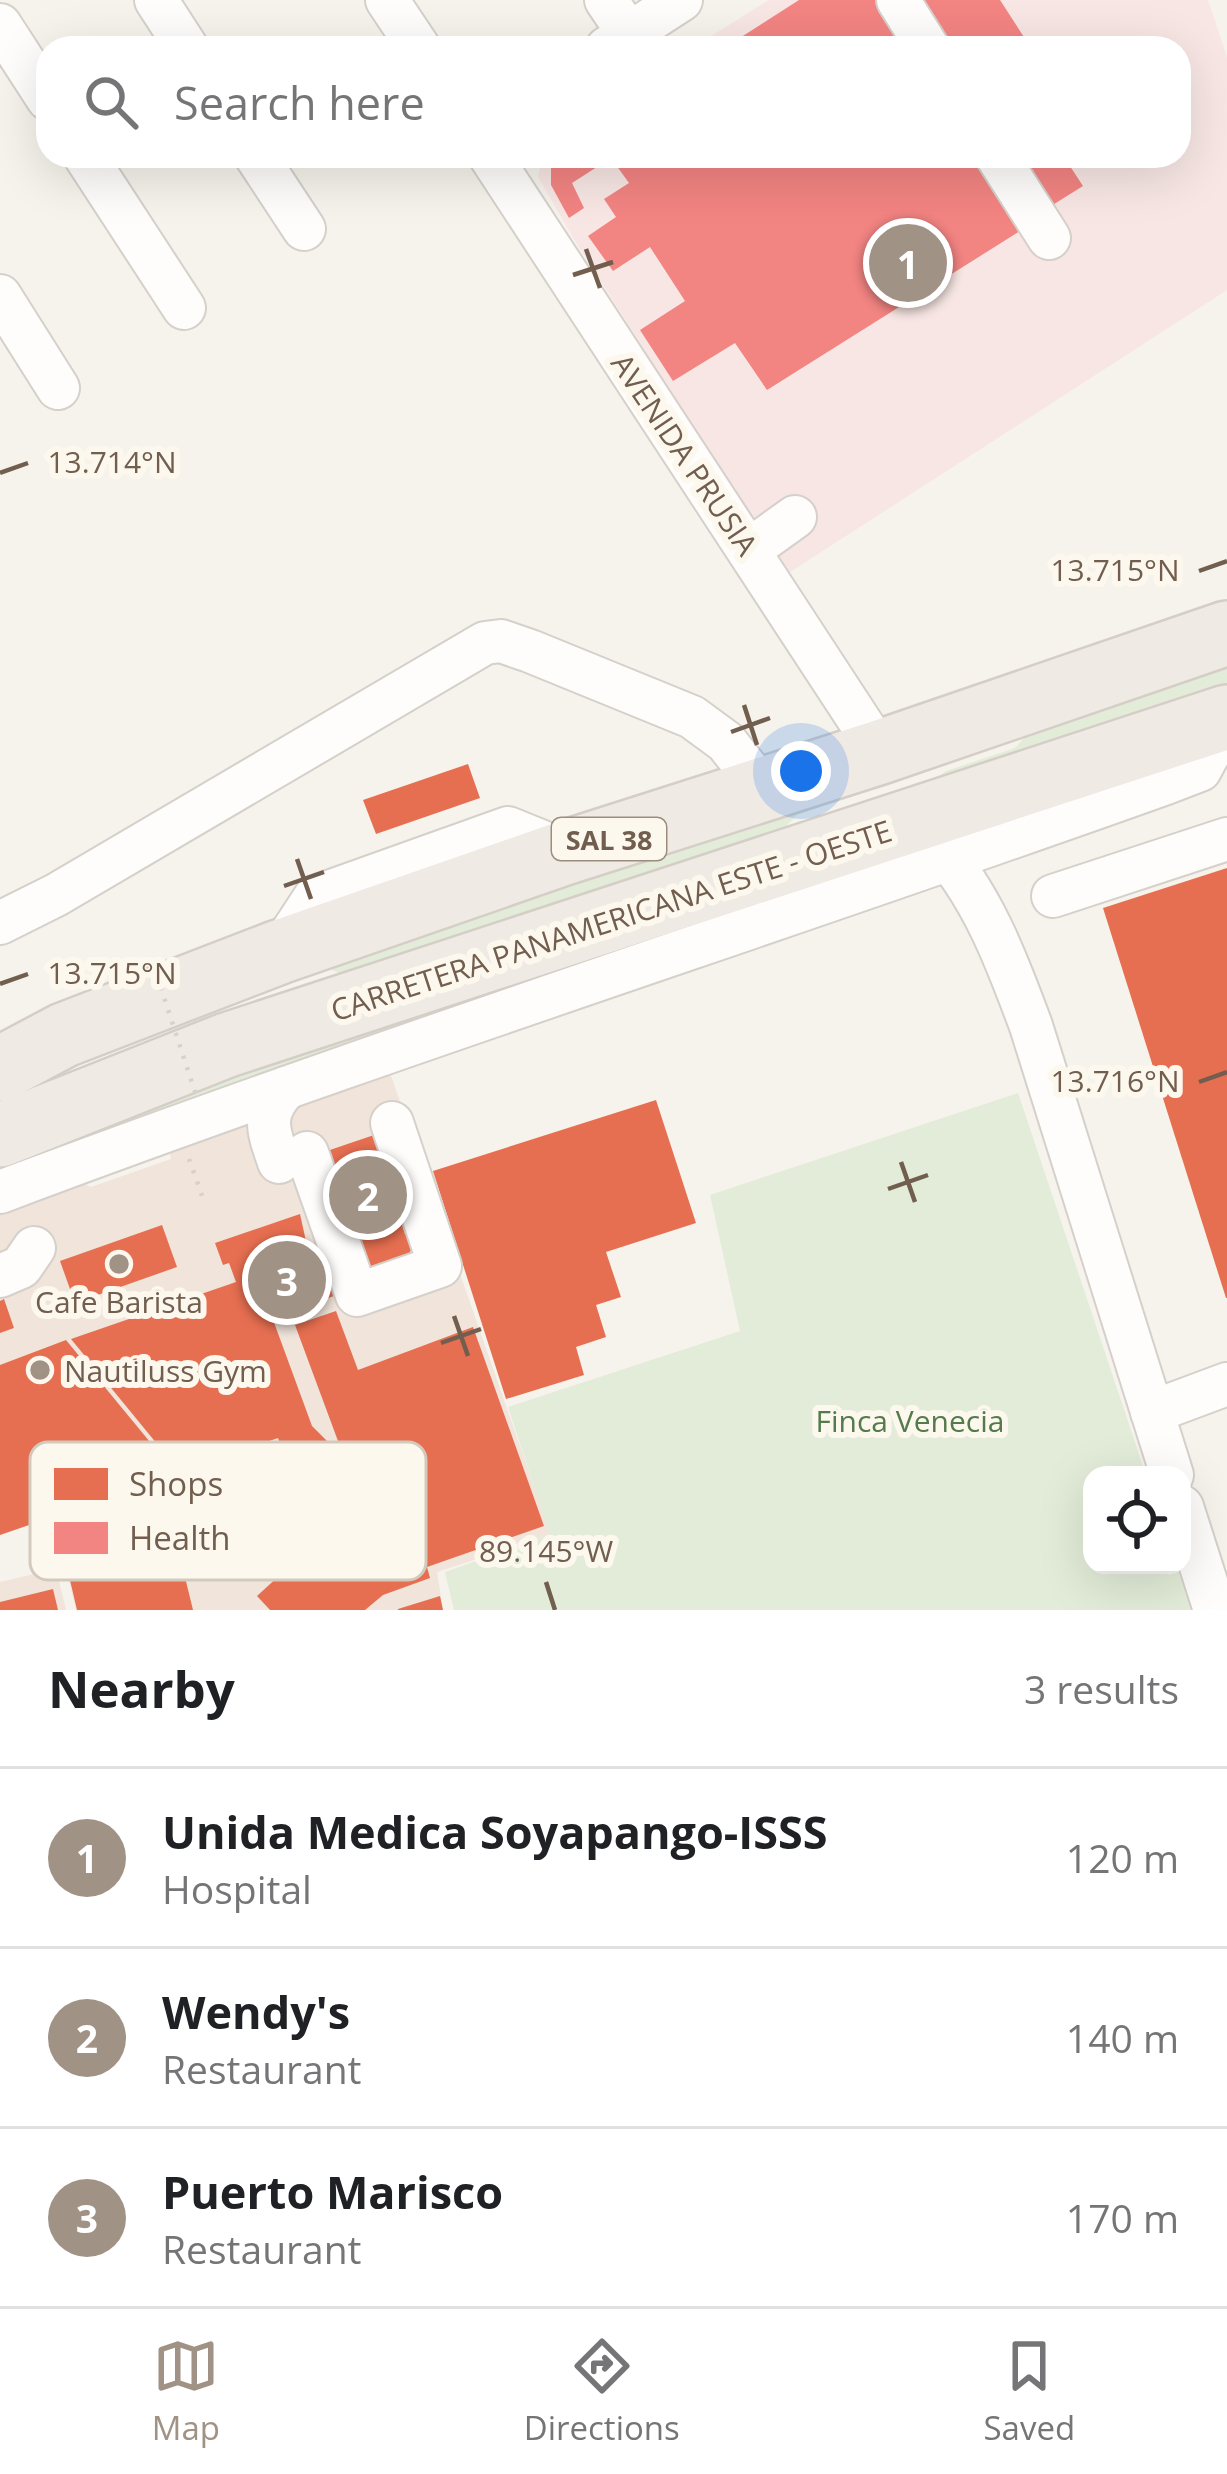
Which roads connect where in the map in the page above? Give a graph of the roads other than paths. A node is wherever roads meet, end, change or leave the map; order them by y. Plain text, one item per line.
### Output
1 (156, 0) edge
2 (387, 0) edge
3 (681, 0) edge
4 (898, 0) edge
5 (0, 25) edge
6 (614, 27) edge
7 (179, 36) edge
8 (411, 36) edge
9 (920, 36) edge
10 (36, 80) edge
11 (93, 168) edge
12 (264, 168) edge
13 (498, 168) edge
14 (1005, 168) edge
15 (304, 230) dead end
16 (1049, 238) dead end
17 (0, 296) edge
18 (184, 308) dead end
19 (58, 388) dead end
20 (795, 517) dead end
21 (749, 550) junction
22 (1227, 633) edge
23 (1015, 705) junction
24 (1227, 735) edge
25 (1218, 749) edge
26 (880, 752) junction
27 (764, 790) junction
28 (1227, 839) edge
29 (933, 841) junction
30 (1053, 896) dead end
31 (628, 915) junction
32 (0, 923) edge
33 (605, 979) junction
34 (366, 1000) junction
35 (445, 1033) junction
36 (64, 1035) junction
37 (0, 1055) edge
38 (0, 1069) edge
39 (286, 1088) junction
40 (194, 1117) junction
41 (27, 1123) edge
42 (392, 1123) dead end
43 (131, 1142) junction
44 (280, 1162) junction
45 (0, 1192) edge
46 (34, 1249) dead end
47 (0, 1276) edge
48 (1227, 1384) edge
49 (1152, 1412) junction
50 (1169, 1466) edge
51 (1191, 1535) edge
52 (1215, 1610) edge

1 - 7 street
2 - 8 street
3 - 6 street
4 - 9 street
5 - 10 street
11 - 18 street
12 - 15 street
13 - 21 street, AVENIDA PRUSIA
14 - 16 street
17 - 19 street
20 - 21 street
21 - 26 street, AVENIDA PRUSIA
22 - 23 highway, SAL 38
23 - 26 highway, SAL 38
23 - 29 highway
24 - 25 street
25 - 29 highway, CARRETERA PANAMERICANA ESTE - OESTE / SAL 38
26 - 27 highway, SAL 38
26 - 31 highway
27 - 32 street
27 - 36 highway, SAL 38
28 - 30 street
29 - 31 highway, CARRETERA PANAMERICANA ESTE - OESTE / SAL 38
29 - 33 street
29 - 49 street
31 - 33 street
31 - 34 highway, CARRETERA PANAMERICANA ESTE - OESTE / SAL 38
33 - 35 street
34 - 35 street
34 - 41 highway, CARRETERA PANAMERICANA ESTE - OESTE / SAL 38
35 - 39 street
36 - 37 highway
36 - 38 highway, SAL 38
39 - 40 street
39 - 44 street
40 - 43 street
40 - 44 street
41 - 43 street
42 - 44 street
43 - 45 street
46 - 47 street
48 - 49 street
49 - 50 street
51 - 52 street

